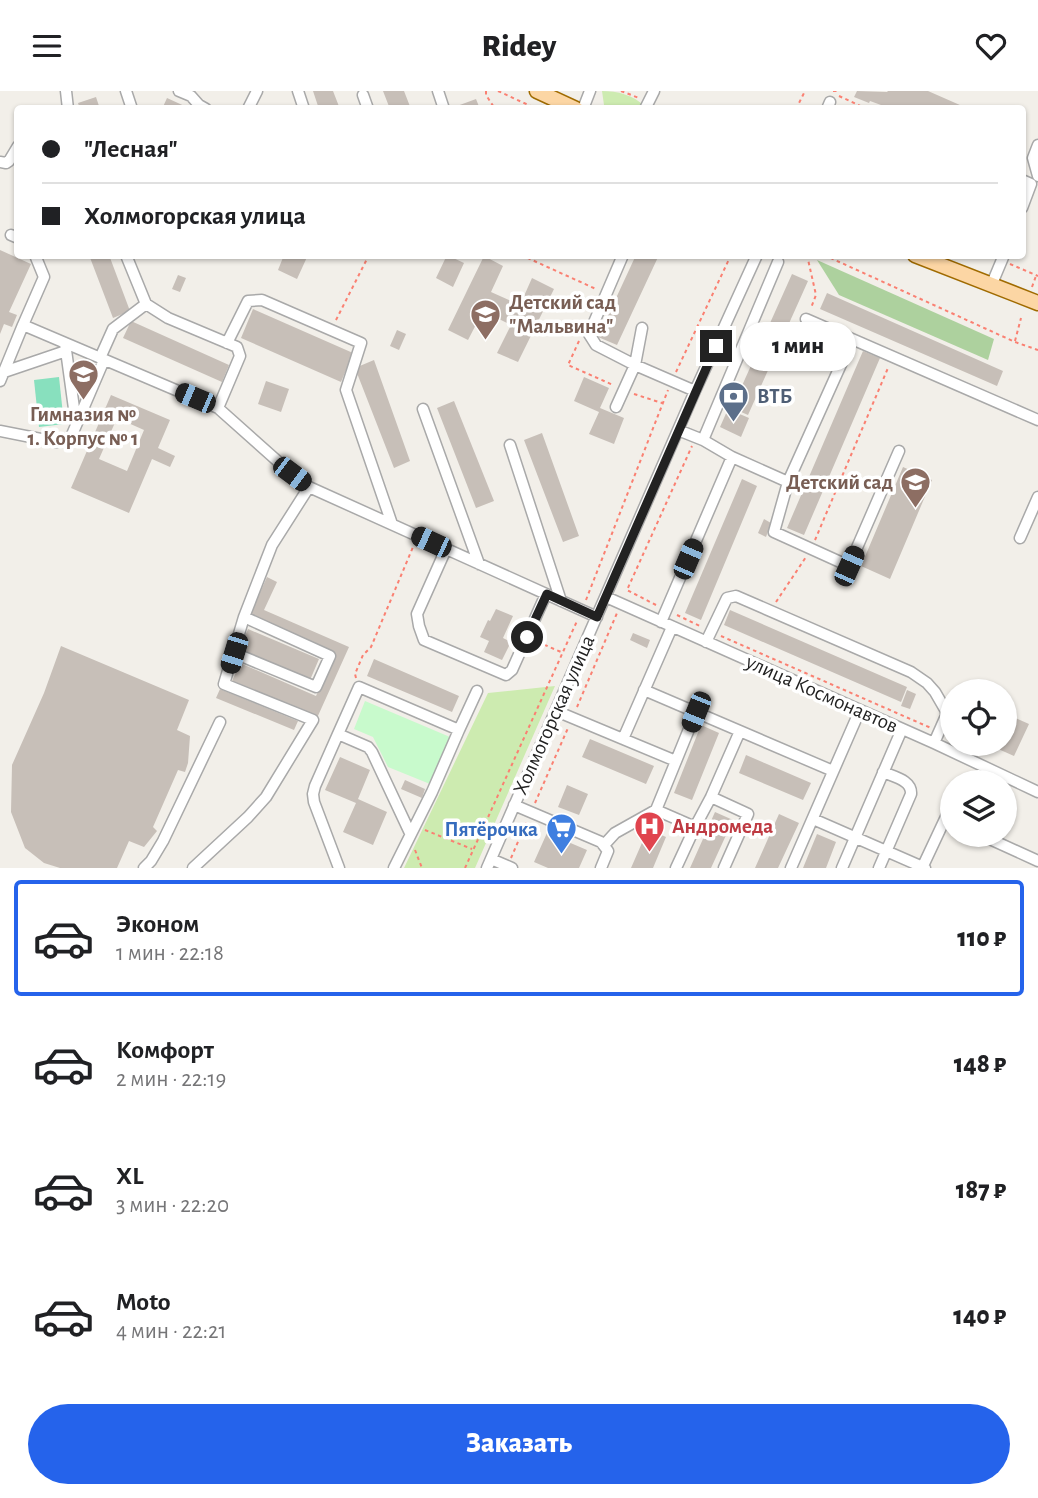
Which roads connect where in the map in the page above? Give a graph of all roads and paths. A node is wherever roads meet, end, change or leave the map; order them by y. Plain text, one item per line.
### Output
1 (179, 91) edge
2 (498, 91) edge
3 (537, 91) edge
4 (839, 91) edge
5 (363, 95) dead end
6 (831, 99) edge
7 (199, 105) edge
8 (367, 105) edge
9 (528, 105) edge
10 (567, 105) edge
11 (853, 105) edge
12 (1038, 145) edge
13 (14, 153) edge
14 (0, 162) edge
15 (1038, 176) edge
16 (37, 259) edge
17 (128, 259) edge
18 (367, 259) edge
19 (530, 259) edge
20 (621, 259) edge
21 (729, 259) edge
22 (755, 259) edge
23 (808, 259) edge
24 (833, 259) edge
25 (925, 259) edge
26 (1003, 259) edge
27 (1005, 259) edge
28 (778, 262) dead end
29 (1037, 276) edge
30 (991, 286) junction
31 (1032, 288) dead end
32 (606, 294) junction
33 (1038, 303) edge
34 (146, 304) junction
35 (1021, 318) dead end
36 (806, 319) joint
37 (23, 325) junction
38 (642, 328) dead end
39 (330, 330) junction
40 (589, 334) junction
41 (852, 340) junction
42 (1015, 342) junction
43 (227, 343) junction
44 (65, 347) junction
45 (1038, 350) edge
46 (892, 357) junction
47 (102, 359) junction
48 (635, 365) junction
49 (2, 377) edge
50 (672, 381) junction
51 (624, 390) junction
52 (695, 391) junction
53 (663, 404) junction
54 (616, 407) dead end
55 (218, 408) junction
56 (423, 409) dead end
57 (1038, 420) edge
58 (76, 425) junction
59 (678, 430) junction
60 (0, 431) edge
61 (703, 440) junction
62 (510, 445) dead end
63 (899, 451) dead end
64 (732, 457) junction
65 (788, 482) junction
66 (309, 487) junction
67 (1038, 497) edge
68 (391, 524) junction
69 (417, 536) junction
70 (1020, 538) dead end
71 (446, 549) junction
72 (811, 549) junction
73 (479, 564) junction
74 (547, 594) junction
75 (606, 597) junction
76 (561, 601) junction
77 (582, 610) junction
78 (666, 610) junction
79 (771, 611) junction
80 (617, 613) dead end
81 (244, 617) junction
82 (597, 617) junction
83 (661, 622) junction
84 (672, 627) junction
85 (711, 631) junction
86 (527, 637) junction
87 (706, 642) junction
88 (562, 652) junction
89 (234, 653) junction
90 (359, 687) junction
91 (644, 690) junction
92 (477, 691) dead end
93 (556, 711) junction
94 (860, 711) junction
95 (696, 712) junction
96 (572, 717) junction
97 (220, 722) dead end
98 (902, 729) junction
99 (459, 730) junction
100 (740, 731) junction
101 (939, 731) junction
102 (338, 734) junction
103 (623, 739) junction
104 (934, 743) junction
105 (676, 761) junction
106 (833, 771) junction
107 (883, 772) junction
108 (1038, 792) edge
109 (711, 797) junction
110 (514, 805) junction
111 (656, 810) junction
112 (531, 813) junction
113 (813, 819) junction
114 (695, 827) junction
115 (411, 831) junction
116 (940, 835) edge
117 (855, 837) junction
118 (604, 845) junction
119 (1007, 847) edge
120 (474, 850) junction
121 (886, 851) junction
122 (1038, 861) edge
123 (489, 864) edge
124 (510, 867) edge
125 (144, 868) edge
126 (192, 868) edge
127 (339, 868) edge
128 (394, 868) edge
129 (422, 868) edge
130 (466, 868) edge
131 (601, 868) edge
132 (676, 868) edge
133 (724, 868) edge
134 (790, 868) edge
135 (842, 868) edge
136 (879, 868) edge
137 (923, 868) edge

1 - 7 street
2 - 9 path
3 - 10 main road
4 - 6 path
5 - 8 street
6 - 11 path
12 - 15 street
13 - 14 street
16 - 37 street
17 - 34 street
18 - 39 path
19 - 32 path
20 - 32 street
21 - 50 path
22 - 52 street, Холмогорская улица
23 - 36 path
24 - 42 path
25 - 30 main road
26 - 30 street
27 - 29 path
28 - 61 street
29 - 31 path
30 - 33 main road
32 - 40 street
34 - 43 street
34 - 47 street
35 - 42 path
36 - 41 street
37 - 44 street
37 - 49 street
38 - 48 street
39 - 43 street
39 - 68 street
40 - 48 street
40 - 51 path
41 - 46 street
41 - 65 street
42 - 45 path
43 - 55 street
44 - 47 street
44 - 49 street
44 - 58 street
46 - 57 street
46 - 72 path
47 - 55 street
47 - 58 street
48 - 50 street
48 - 51 street
50 - 52 street
50 - 53 path
51 - 53 path
51 - 54 street
52 - 59 street, Холмогорская улица
53 - 77 path
55 - 66 street
56 - 73 street
58 - 60 street
59 - 61 street
59 - 75 street, Холмогорская улица
61 - 64 street
61 - 78 path
62 - 76 street
63 - 72 street
64 - 65 street
64 - 78 street
65 - 72 street
66 - 68 street
66 - 81 street
67 - 70 street
68 - 69 street
69 - 71 street
69 - 90 path
71 - 73 street
71 - 86 street
72 - 79 path
73 - 74 street
74 - 76 street
74 - 86 street
75 - 82 street, Холмогорская улица
75 - 83 street, улица Космонавтов
76 - 77 street
77 - 82 street
77 - 88 path
78 - 83 street
78 - 85 path
79 - 85 street
79 - 101 street
80 - 96 path
81 - 89 street
81 - 89 street
82 - 93 street, Холмогорская улица
83 - 84 street, улица Космонавтов
84 - 87 street, улица Космонавтов
84 - 91 street
85 - 87 street
85 - 101 path
86 - 88 path
87 - 94 street, улица Космонавтов
88 - 120 path
89 - 126 street
90 - 99 street
90 - 102 street
91 - 95 street
91 - 103 street
92 - 99 street
93 - 96 street
93 - 110 street, Холмогорская улица
94 - 98 street, улица Космонавтов
94 - 106 street
95 - 100 street
95 - 105 street
96 - 103 street
96 - 112 path
97 - 125 street
98 - 104 street, улица Космонавтов
98 - 107 street
99 - 115 street
100 - 106 street
100 - 109 street
101 - 104 street
102 - 115 street
102 - 127 street
103 - 105 street
104 - 108 street, улица Космонавтов
105 - 111 street
106 - 113 street
107 - 117 street
107 - 121 street
109 - 114 street
109 - 133 street
110 - 112 street
110 - 123 street, Холмогорская улица
111 - 114 street
111 - 118 street
112 - 118 street
112 - 124 path
113 - 117 street
113 - 134 street
114 - 132 street
115 - 120 path
115 - 128 street
115 - 129 path
116 - 137 street
117 - 121 street
117 - 135 street
118 - 131 street
119 - 122 street
120 - 130 path
121 - 136 street
121 - 137 street
123 - 124 street

